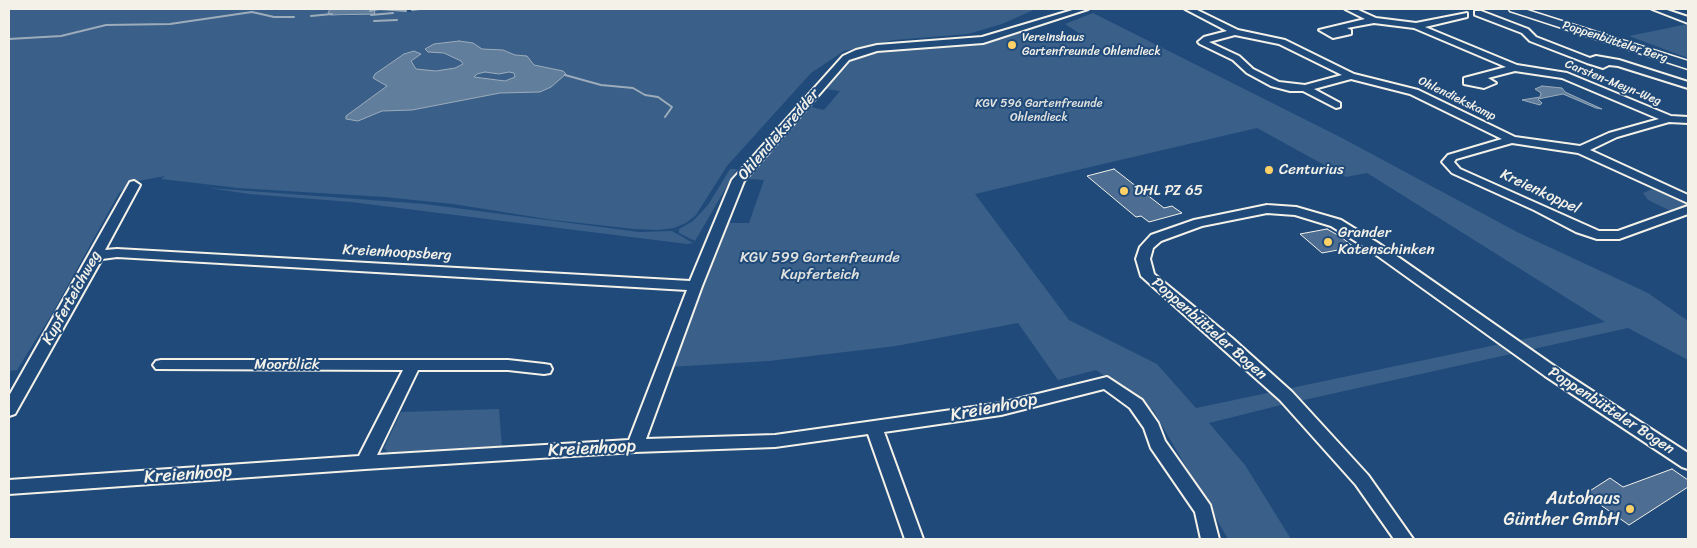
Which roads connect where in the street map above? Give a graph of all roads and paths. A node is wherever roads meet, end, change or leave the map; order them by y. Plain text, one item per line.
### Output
1 (1084, 9) edge
2 (1189, 9) edge
3 (1348, 9) edge
4 (1514, 9) edge
5 (1656, 9) edge
6 (1478, 12) dead end
7 (1464, 16) dead end
8 (1374, 20) junction
9 (1688, 20) edge
10 (1416, 26) junction
11 (1338, 27) dead end
12 (1235, 32) junction
13 (1605, 64) junction
14 (1688, 65) edge
15 (1515, 68) junction
16 (1564, 75) junction
17 (1351, 76) junction
18 (1479, 78) dead end
19 (1688, 85) edge
20 (1305, 88) junction
21 (1336, 105) dead end
22 (1669, 119) junction
23 (1688, 120) edge
24 (1512, 140) junction
25 (1582, 150) junction
26 (134, 185) dead end
27 (1688, 199) edge
28 (1688, 210) edge
29 (97, 255) junction
30 (695, 286) junction
31 (161, 365) dead end
32 (414, 365) junction
33 (544, 369) dead end
34 (9, 410) edge
35 (874, 428) junction
36 (634, 446) junction
37 (365, 462) junction
38 (1688, 462) edge
39 (9, 487) edge
40 (914, 539) edge
41 (1210, 539) edge
42 (1404, 539) edge

1 - 30 street, Ohlendieksredder
2 - 12 street, Ohlendiekskamp
3 - 8 street, Carsten-Meyn-Weg
4 - 14 main road, Poppenbütteler Berg
5 - 9 street
6 - 13 street
7 - 10 street
8 - 10 street, Carsten-Meyn-Weg
8 - 11 street
10 - 15 street, Carsten-Meyn-Weg
12 - 17 street, Ohlendiekskamp
12 - 20 street
13 - 16 street
13 - 19 street
15 - 16 street, Carsten-Meyn-Weg
15 - 18 street
16 - 22 street, Carsten-Meyn-Weg
17 - 20 street
17 - 24 street, Ohlendiekskamp
20 - 21 street
22 - 23 street
22 - 25 street
24 - 25 street, Ohlendiekskamp
24 - 28 street, Kreienkoppel
25 - 27 street, Ohlendiekskamp
26 - 29 street, Kupferteichweg
29 - 30 street, Kreienhoopsberg
29 - 34 street, Kupferteichweg
30 - 36 street, Ohlendieksredder
31 - 32 street, Moorblick
32 - 33 street, Moorblick
32 - 37 street
35 - 36 street, Kreienhoop
35 - 40 street
35 - 41 street, Kreienhoop
36 - 37 street, Kreienhoop
37 - 39 street, Kreienhoop
38 - 42 street, Poppenbütteler Bogen

